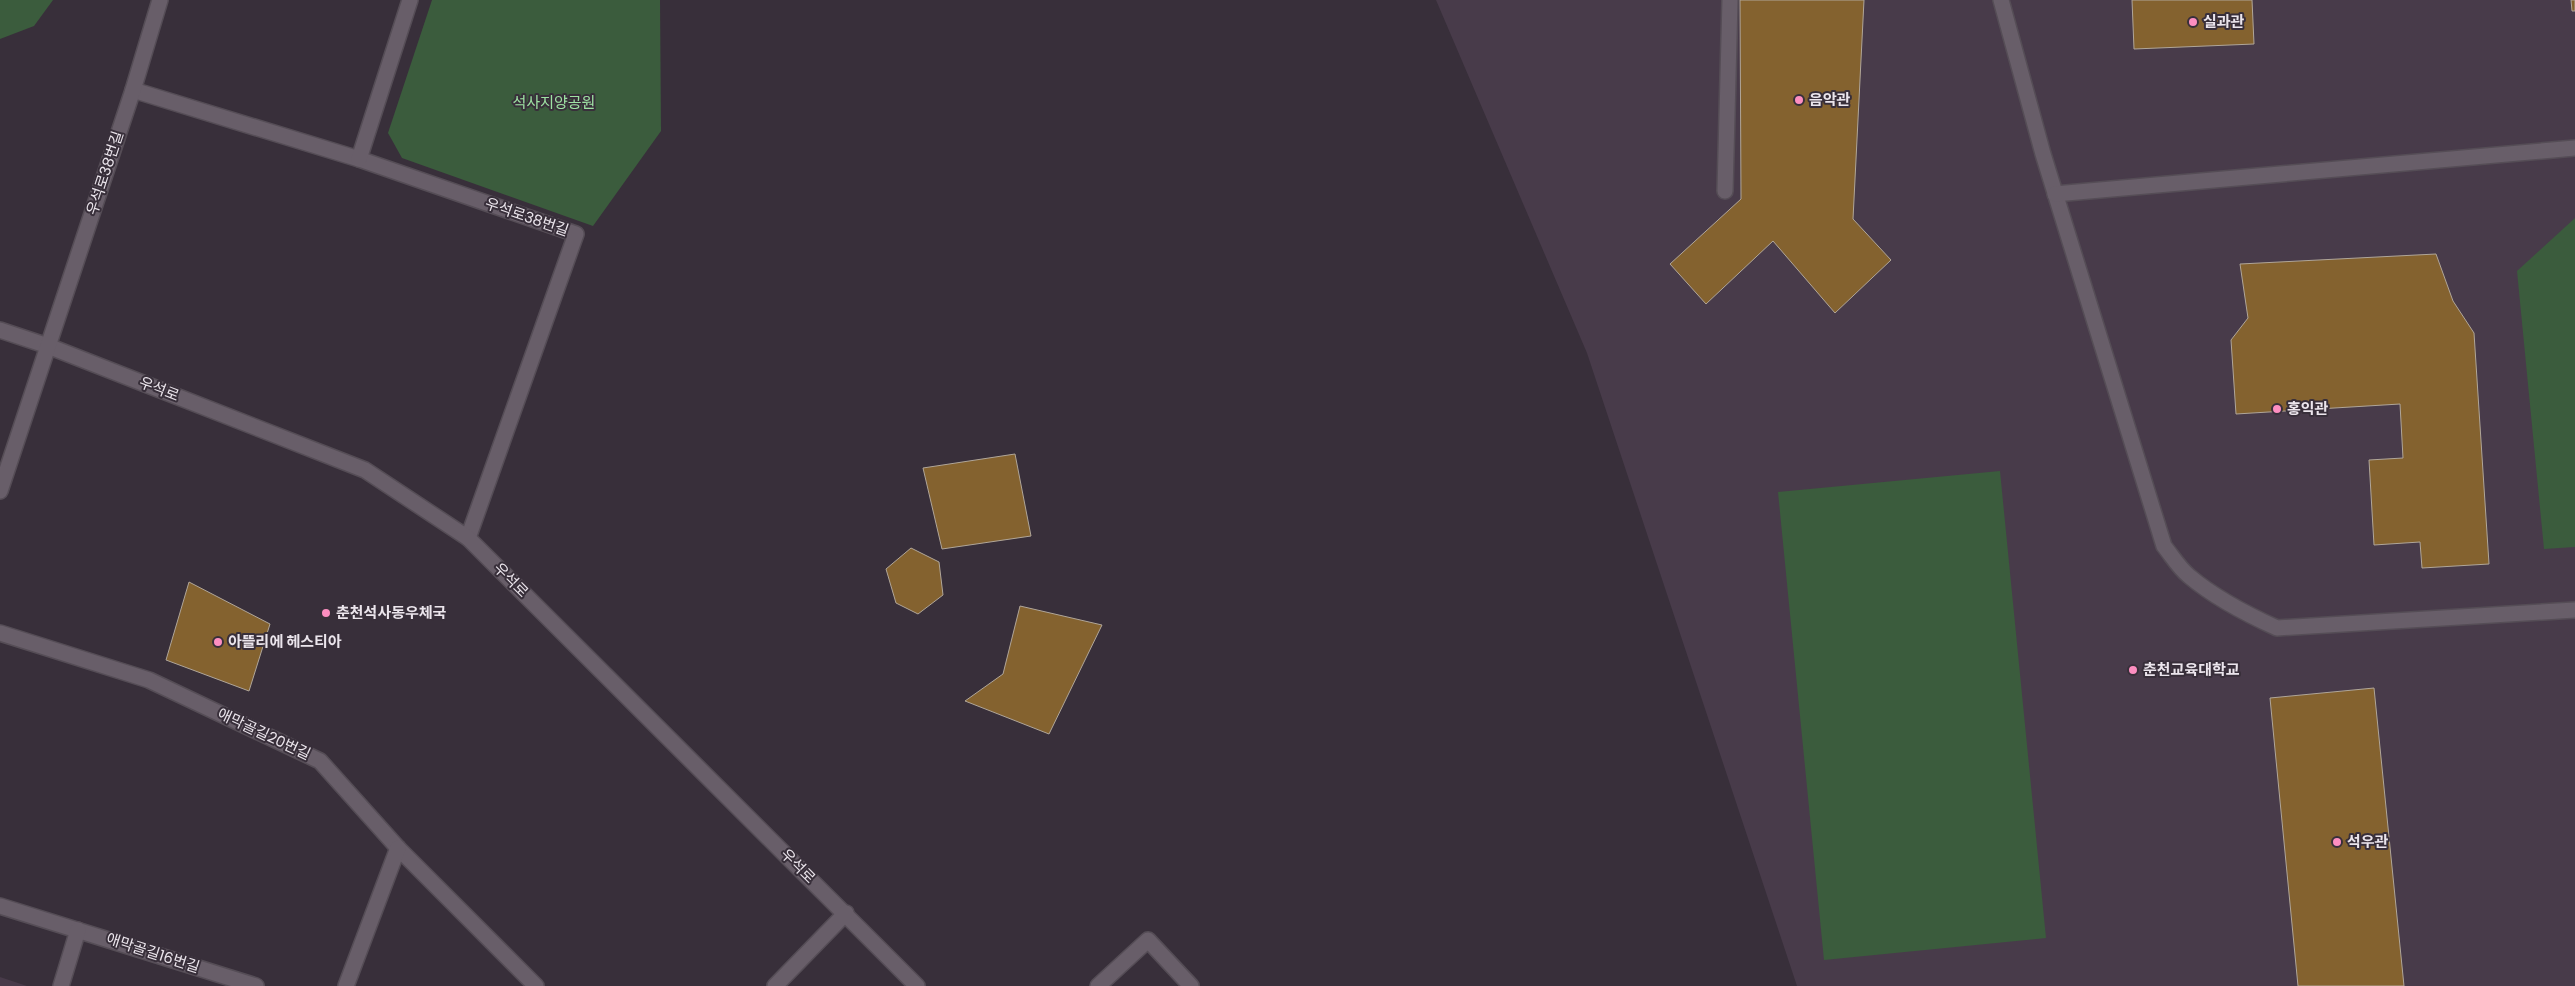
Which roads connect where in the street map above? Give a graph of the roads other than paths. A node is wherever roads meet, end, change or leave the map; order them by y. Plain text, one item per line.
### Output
1 (160, 0) edge
2 (410, 0) edge
3 (1730, 0) edge
4 (2001, 0) edge
5 (133, 90) junction
6 (2575, 148) edge
7 (358, 159) junction
8 (1725, 191) dead end
9 (2056, 194) junction
10 (0, 330) edge
11 (48, 346) junction
12 (0, 491) edge
13 (468, 538) junction
14 (2575, 610) edge
15 (0, 633) edge
16 (398, 848) junction
17 (0, 906) edge
18 (846, 914) junction
19 (78, 930) junction
20 (61, 986) edge
21 (256, 986) edge
22 (346, 986) edge
23 (536, 986) edge
24 (775, 986) edge
25 (917, 986) edge
26 (1098, 986) edge
27 (1191, 986) edge

1 - 5 street, 우석로38번길
2 - 7 street
3 - 8 street
4 - 9 street
5 - 7 street
5 - 11 street, 우석로38번길
6 - 9 street
7 - 13 street, 우석로38번길
9 - 14 street
10 - 11 street, 우석로
11 - 12 street, 우석로38번길
11 - 13 street, 우석로
13 - 18 street, 우석로
15 - 16 street, 애막골길20번길
16 - 22 street
16 - 23 street, 애막골길20번길
17 - 19 street, 애막골길16번길
18 - 24 street
18 - 25 street, 우석로
19 - 20 street
19 - 21 street, 애막골길16번길
26 - 27 street

